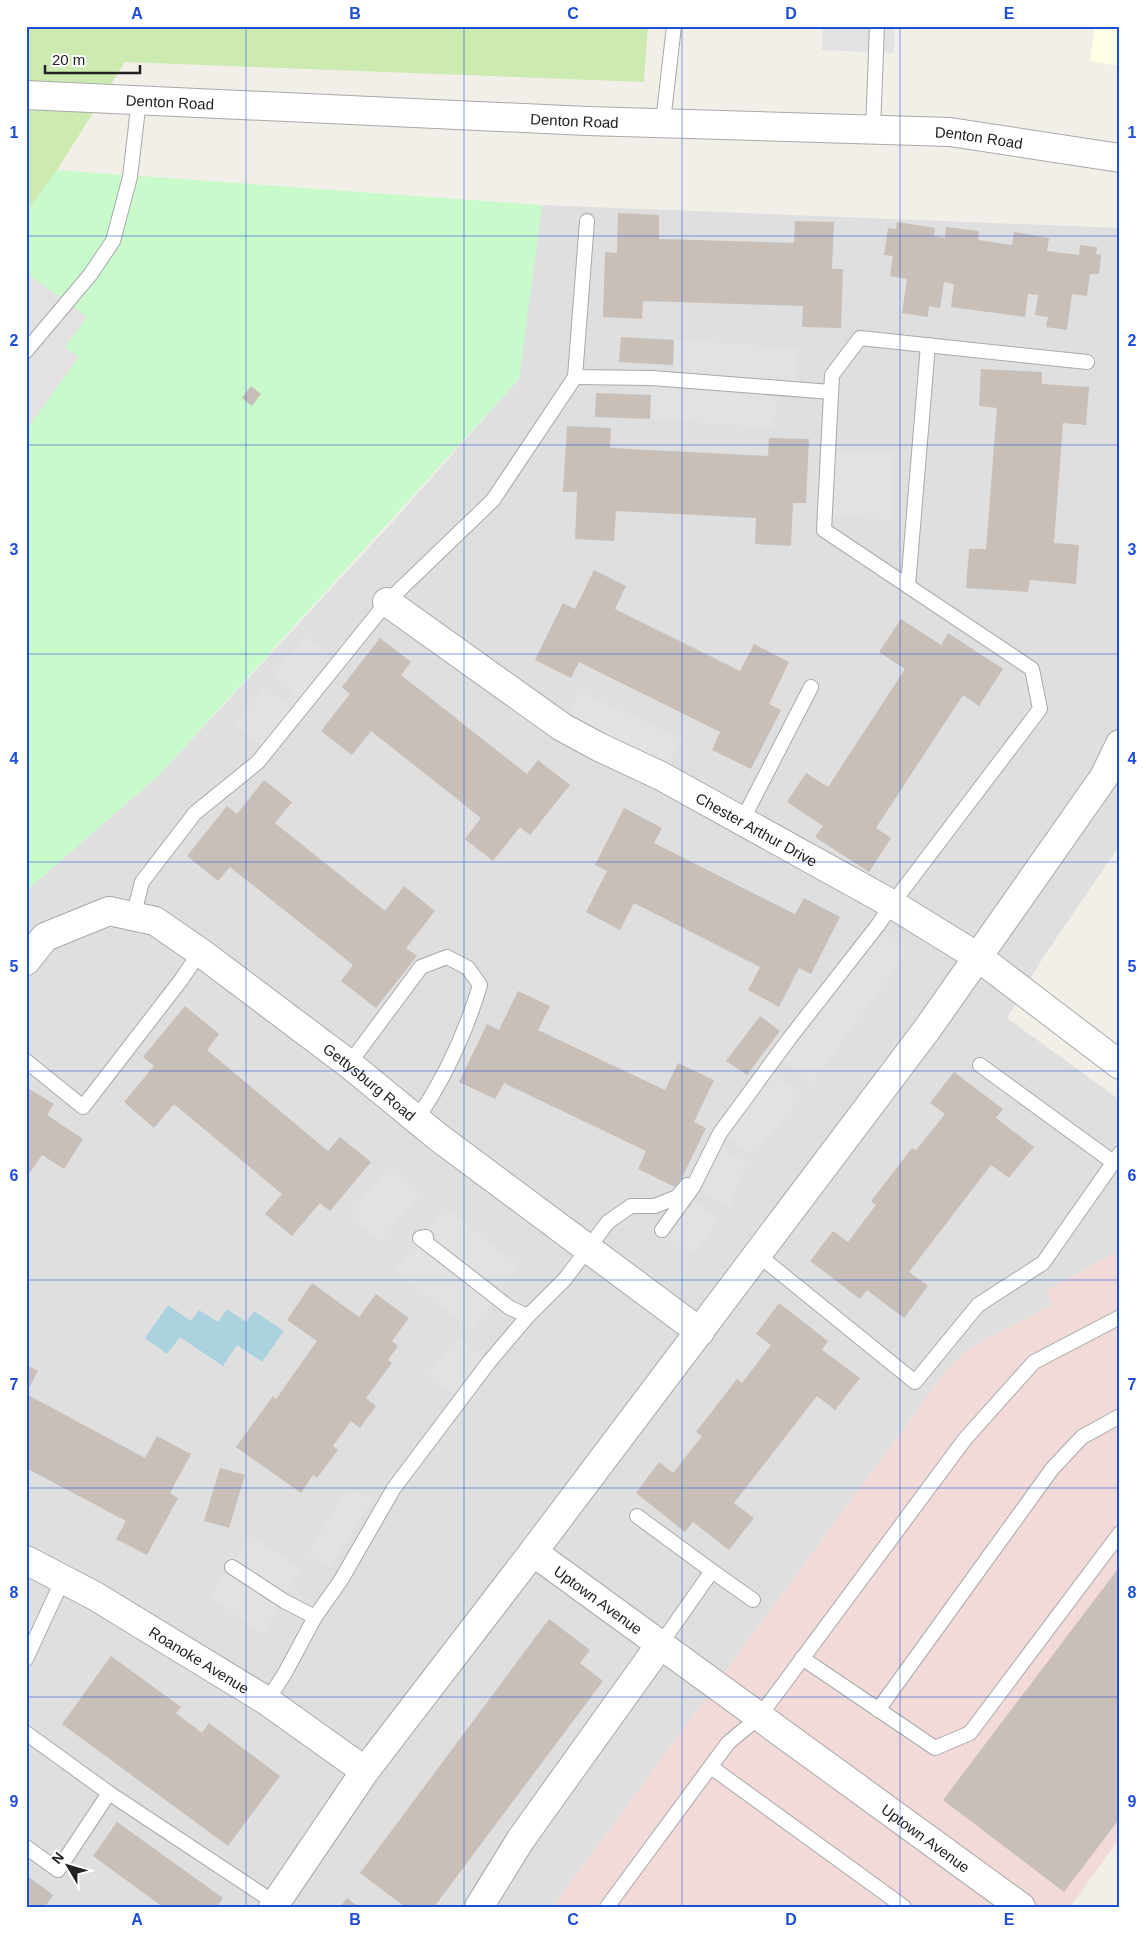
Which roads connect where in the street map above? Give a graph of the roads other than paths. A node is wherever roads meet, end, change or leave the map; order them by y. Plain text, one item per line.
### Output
1 (674, 26) edge
2 (877, 26) edge
3 (26, 95) edge
4 (139, 100) junction
5 (663, 122) junction
6 (873, 129) junction
7 (1120, 158) edge
8 (587, 221) dead end
9 (928, 345) junction
10 (26, 351) edge
11 (1087, 362) dead end
12 (575, 377) junction
13 (831, 392) junction
14 (908, 586) junction
15 (387, 602) junction
16 (811, 686) dead end
17 (1120, 744) edge
18 (742, 821) junction
19 (892, 904) junction
20 (133, 917) junction
21 (200, 952) junction
22 (978, 957) junction
23 (26, 961) edge
24 (26, 1061) edge
25 (349, 1064) junction
26 (980, 1065) dead end
27 (1120, 1065) edge
28 (417, 1120) junction
29 (1116, 1157) edge
30 (706, 1162) junction
31 (662, 1230) dead end
32 (426, 1238) dead end
33 (588, 1248) junction
34 (757, 1254) junction
35 (528, 1316) junction
36 (1120, 1317) edge
37 (700, 1332) junction
38 (1120, 1416) edge
39 (637, 1516) dead end
40 (1120, 1533) edge
41 (532, 1552) junction
42 (26, 1560) edge
43 (232, 1567) dead end
44 (712, 1571) junction
45 (62, 1579) junction
46 (753, 1600) dead end
47 (315, 1617) junction
48 (660, 1645) junction
49 (802, 1658) junction
50 (26, 1659) edge
51 (266, 1701) junction
52 (878, 1710) junction
53 (759, 1716) junction
54 (26, 1733) edge
55 (710, 1767) junction
56 (365, 1771) junction
57 (109, 1793) junction
58 (26, 1847) edge
59 (274, 1905) edge
60 (1017, 1906) edge
61 (479, 1907) edge
62 (607, 1907) edge
63 (904, 1907) edge

1 - 5 lane
2 - 6 lane
3 - 4 street, Denton Road
4 - 5 street, Denton Road
4 - 10 lane
5 - 6 street, Denton Road
6 - 7 street, Denton Road
8 - 12 lane
9 - 11 lane
9 - 13 lane
9 - 14 lane
12 - 13 lane
12 - 15 lane
13 - 14 lane
14 - 19 lane
15 - 18 street, Chester Arthur Drive
15 - 20 lane
16 - 18 lane
17 - 22 street
18 - 19 street, Chester Arthur Drive
19 - 22 street, Chester Arthur Drive
19 - 30 lane
20 - 21 street, Gettysburg Road
20 - 23 street, Gettysburg Road
21 - 24 lane
21 - 25 street, Gettysburg Road
22 - 27 street, Chester Arthur Drive
22 - 34 street
25 - 28 street, Gettysburg Road
25 - 28 lane
26 - 29 lane
28 - 33 street, Gettysburg Road
29 - 34 lane
30 - 31 lane
30 - 33 lane
32 - 35 lane
33 - 35 lane
33 - 37 street, Gettysburg Road
34 - 37 street
35 - 47 lane
36 - 49 lane
37 - 41 street
38 - 52 lane
39 - 44 lane
40 - 52 lane
41 - 48 street, Uptown Avenue
41 - 56 street
42 - 45 street, Roanoke Avenue
43 - 47 lane
44 - 46 lane
44 - 48 lane
45 - 50 lane
45 - 51 street, Roanoke Avenue
47 - 51 lane
48 - 53 street, Uptown Avenue
48 - 61 street
49 - 52 lane
49 - 53 lane
51 - 56 street, Roanoke Avenue
53 - 55 lane
53 - 60 street, Uptown Avenue
54 - 57 lane
55 - 62 lane
55 - 63 lane
56 - 59 street
57 - 58 lane
57 - 59 lane

